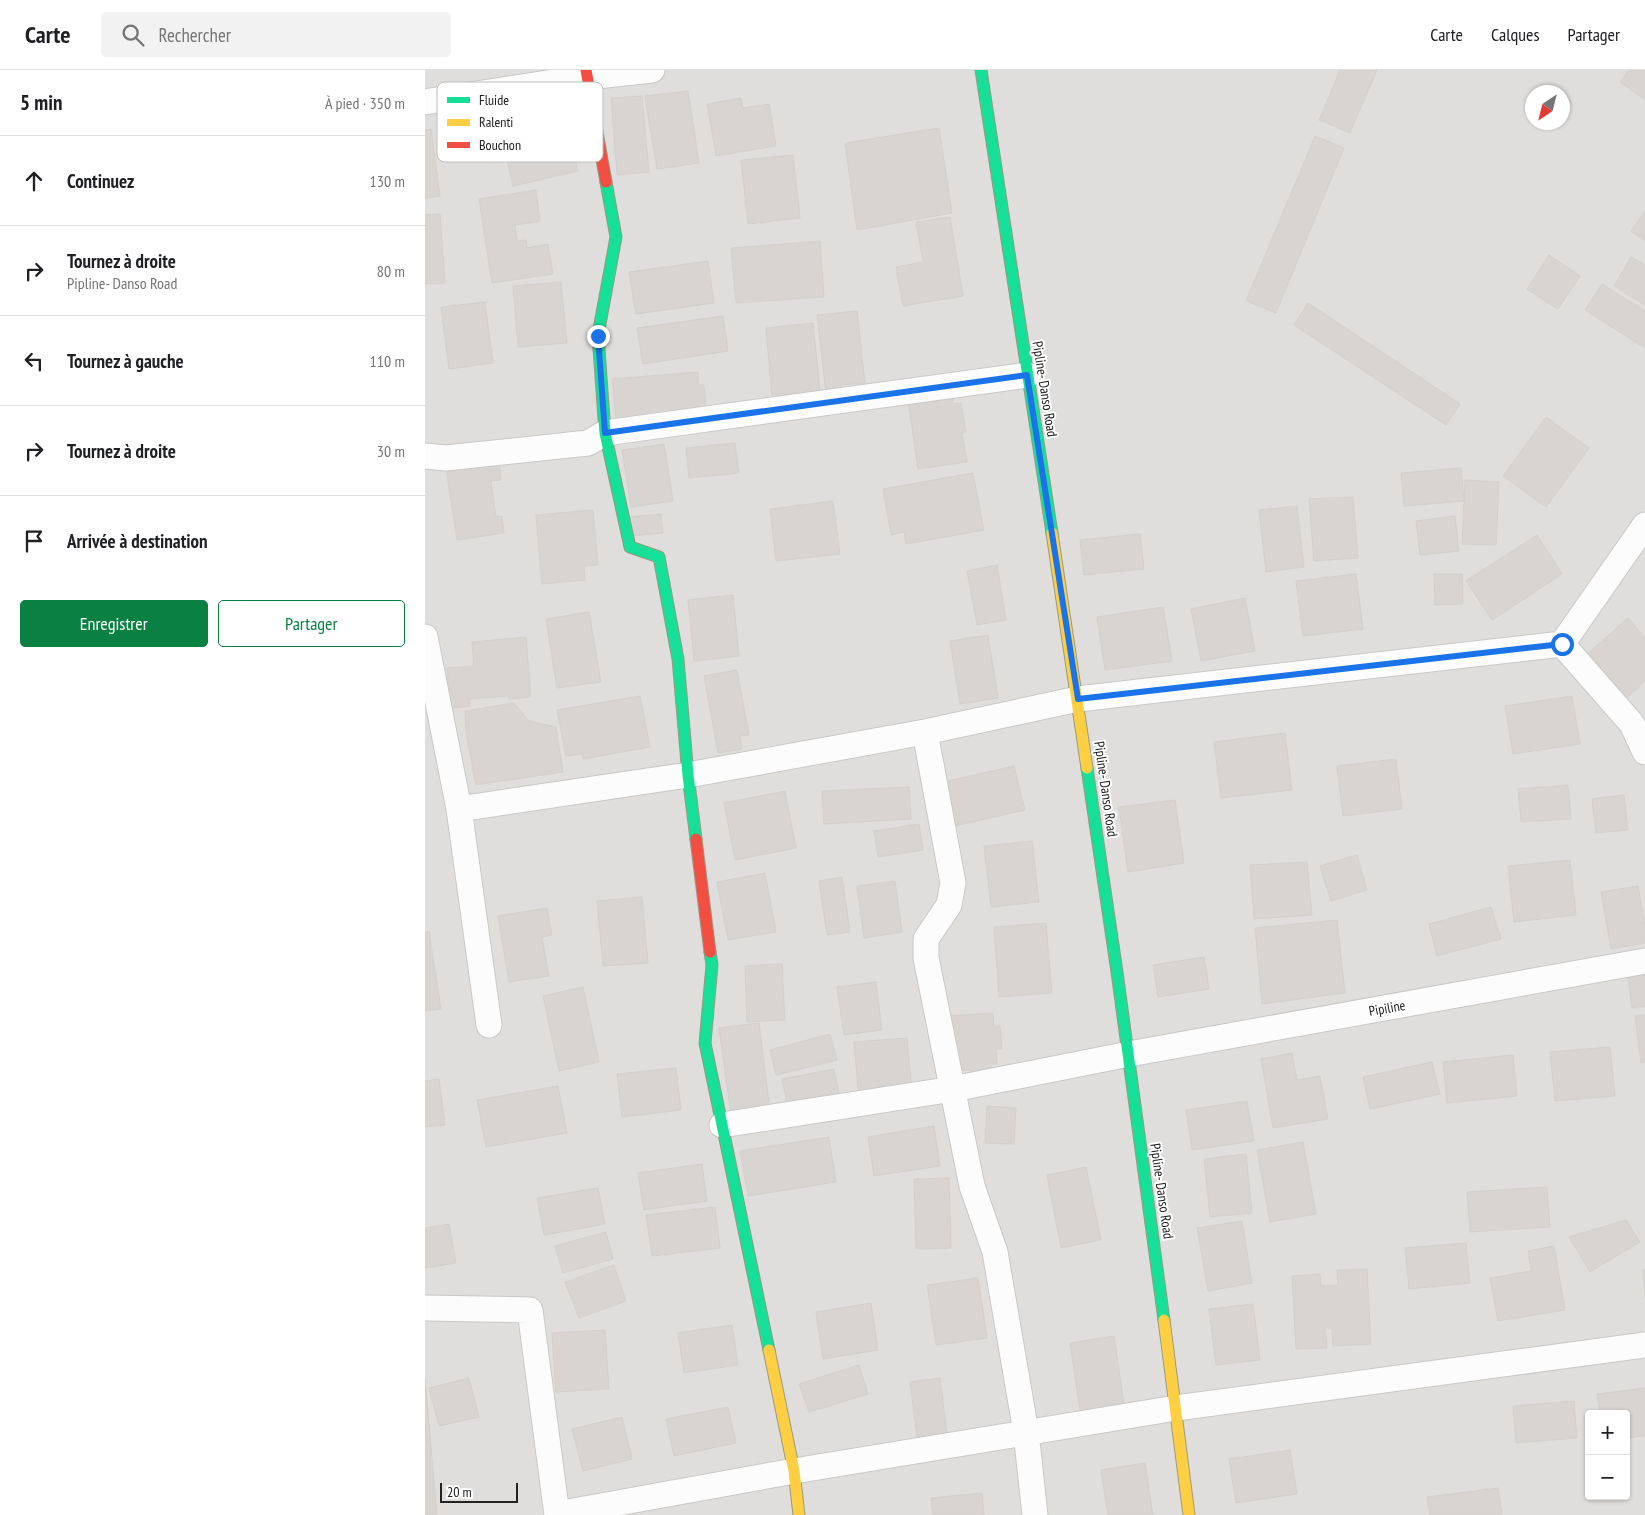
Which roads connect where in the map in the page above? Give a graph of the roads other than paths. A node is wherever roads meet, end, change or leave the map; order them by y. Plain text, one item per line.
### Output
1 (652, 70) edge
2 (981, 70) edge
3 (587, 74) edge
4 (541, 82) edge
5 (603, 162) edge
6 (1027, 375) junction
7 (605, 433) junction
8 (425, 456) edge
9 (1645, 525) edge
10 (425, 637) edge
11 (1562, 644) junction
12 (1078, 699) junction
13 (925, 732) junction
14 (1645, 752) edge
15 (688, 775) junction
16 (459, 809) junction
17 (1645, 961) edge
18 (489, 1025) dead end
19 (1129, 1054) junction
20 (953, 1089) junction
21 (722, 1125) junction
22 (425, 1308) edge
23 (1645, 1345) edge
24 (1176, 1408) junction
25 (1026, 1432) junction
26 (794, 1471) junction
27 (557, 1515) edge
28 (799, 1515) edge
29 (1035, 1515) edge
30 (1189, 1515) edge

1 - 3 street
2 - 6 street, Pipline- Danso Road
3 - 4 street
5 - 7 street
6 - 7 street
6 - 12 street, Pipline- Danso Road
7 - 8 street
7 - 15 street
9 - 11 street
10 - 16 street
11 - 12 street
11 - 14 street
12 - 13 street
12 - 19 street, Pipline- Danso Road
13 - 15 street
13 - 20 street
15 - 16 street
15 - 21 street
16 - 18 street
17 - 19 street, Pipiline
19 - 20 street, Pipiline
19 - 24 street, Pipline- Danso Road
20 - 21 street, Pipiline
20 - 25 street
21 - 26 street
22 - 27 street
23 - 24 street
24 - 25 street
24 - 30 street, Pipline- Danso Road
25 - 26 street
25 - 29 street
26 - 27 street
26 - 28 street

